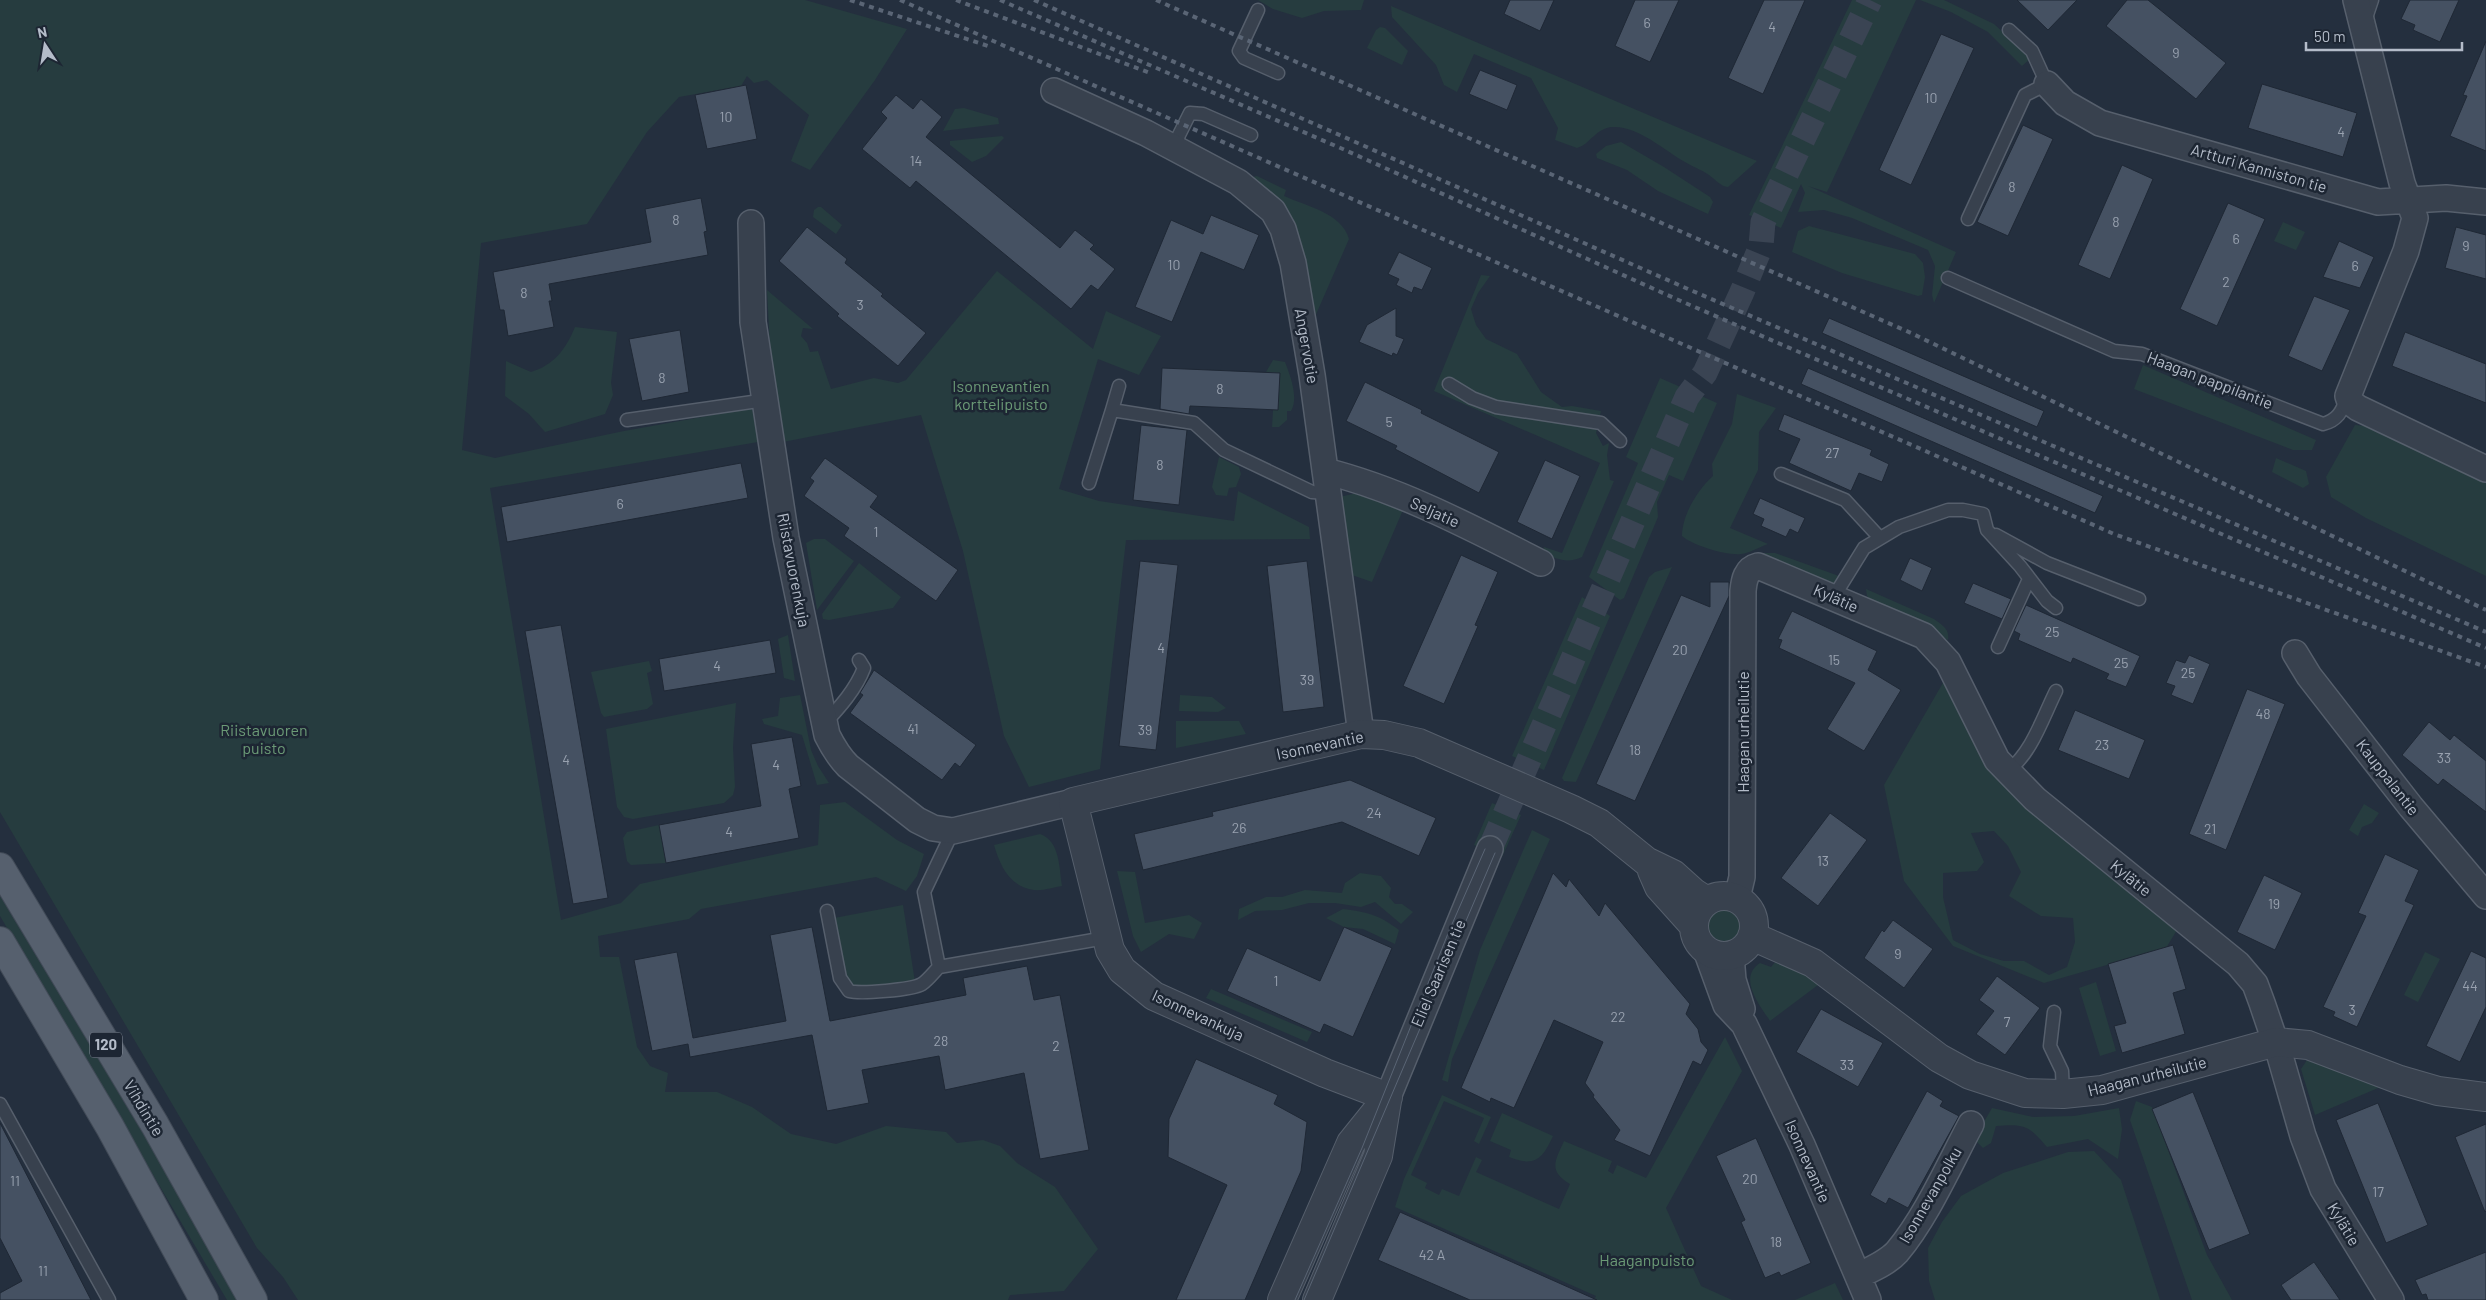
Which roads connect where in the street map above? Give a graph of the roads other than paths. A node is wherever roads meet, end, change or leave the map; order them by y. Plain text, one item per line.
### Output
1 (2356, 0) edge
2 (2372, 0) edge
3 (1258, 10) dead end
4 (2364, 27) junction
5 (2009, 30) dead end
6 (1278, 73) dead end
7 (2047, 84) junction
8 (1054, 91) dead end
9 (1251, 135) dead end
10 (1175, 149) junction
11 (2410, 201) junction
12 (2486, 202) edge
13 (1968, 219) dead end
14 (751, 223) dead end
15 (1948, 278) dead end
16 (1448, 384) dead end
17 (1119, 386) dead end
18 (2348, 396) junction
19 (766, 400) junction
20 (1112, 410) junction
21 (627, 420) dead end
22 (1620, 441) dead end
23 (2486, 469) edge
24 (1781, 474) dead end
25 (1327, 482) junction
26 (1089, 483) dead end
27 (1987, 530) junction
28 (1880, 538) junction
29 (1542, 563) dead end
30 (1753, 568) joint
31 (2029, 579) junction
32 (1833, 598) junction
33 (2139, 599) dead end
34 (2056, 608) dead end
35 (1998, 646) dead end
36 (2295, 653) dead end
37 (859, 660) dead end
38 (2056, 691) dead end
39 (825, 723) junction
40 (1361, 734) junction
41 (2007, 771) junction
42 (1073, 802) junction
43 (962, 828) junction
44 (1490, 849) tunnel mouth
45 (1646, 861) junction
46 (0, 867) edge
47 (2486, 896) edge
48 (1737, 898) junction
49 (1707, 901) junction
50 (827, 911) dead end
51 (1752, 936) junction
52 (1105, 938) junction
53 (0, 941) edge
54 (1710, 944) junction
55 (938, 967) junction
56 (2054, 1012) dead end
57 (2276, 1042) junction
58 (2063, 1094) junction
59 (1388, 1097) junction
60 (2486, 1097) edge
61 (0, 1104) edge
62 (1971, 1124) dead end
63 (1858, 1276) junction
64 (108, 1300) edge
65 (204, 1300) edge
66 (252, 1300) edge
67 (1282, 1300) edge
68 (1317, 1300) edge
69 (1868, 1300) edge
70 (2391, 1300) edge

1 - 4 street, Haagan pappilantie
2 - 4 lane
3 - 6 lane
4 - 11 street, Haagan pappilantie
5 - 7 lane
7 - 11 street, Artturi Kanniston tie
7 - 13 lane
8 - 10 street, Angervotie
9 - 10 lane
10 - 25 street, Angervotie
11 - 12 street, Artturi Kanniston tie
11 - 18 street, Haagan pappilantie
14 - 19 street, Riistavuorenkuja
15 - 18 lane, Haagan pappilantie
16 - 22 lane
17 - 20 lane
18 - 23 street
19 - 21 lane
19 - 39 street, Riistavuorenkuja
20 - 25 lane
20 - 26 lane
24 - 28 lane
25 - 29 street, Seljatie
25 - 40 street, Angervotie
27 - 28 lane
27 - 31 lane
27 - 33 lane
28 - 32 lane
30 - 32 street, Kylätie
30 - 48 street, Haagan urheilutie
31 - 34 lane
31 - 35 lane
32 - 41 street, Kylätie
36 - 47 street, Kauppalantie
37 - 39 lane
38 - 41 lane
39 - 43 street, Riistavuorenkuja
40 - 42 street, Isonnevantie
40 - 45 street, Isonnevantie
41 - 57 street, Kylätie
42 - 43 street, Isonnevantie
42 - 52 street, Isonnevankuja
43 - 55 lane
44 - 59 street, Eliel Saarisen tie
45 - 49 street, Isonnevantie
45 - 54 street, Isonnevantie
46 - 66 main road, Vihdintie / 120
48 - 49 street
48 - 51 street
49 - 54 street
50 - 55 lane
51 - 54 street
51 - 58 street, Haagan urheilutie
52 - 55 lane
52 - 59 street, Isonnevankuja
53 - 65 main road, 120
54 - 63 street, Isonnevantie
56 - 58 lane
57 - 58 street, Haagan urheilutie
57 - 60 street, Haagan urheilutie
57 - 70 street, Kylätie
59 - 67 street, Eliel Saarisen tie
59 - 68 street, Eliel Saarisen tie
61 - 64 lane
62 - 63 street, Isonnevanpolku
63 - 69 street, Isonnevantie

